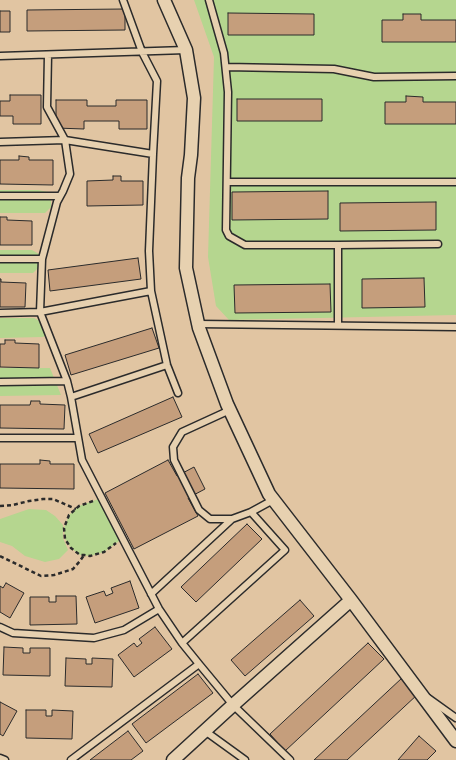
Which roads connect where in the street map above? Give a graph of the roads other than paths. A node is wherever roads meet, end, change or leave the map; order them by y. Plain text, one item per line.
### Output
1 (123, 0) edge
2 (164, 0) edge
3 (210, 0) edge
4 (186, 50) junction
5 (142, 52) junction
6 (48, 55) junction
7 (0, 56) edge
8 (226, 67) junction
9 (456, 76) edge
10 (66, 140) junction
11 (0, 142) edge
12 (153, 154) junction
13 (227, 182) junction
14 (456, 182) edge
15 (0, 196) edge
16 (60, 196) junction
17 (438, 244) dead end
18 (338, 245) junction
19 (0, 259) edge
20 (42, 259) junction
21 (151, 292) junction
22 (40, 312) junction
23 (0, 313) edge
24 (198, 324) junction
25 (338, 326) junction
26 (456, 327) edge
27 (167, 365) junction
28 (67, 381) junction
29 (0, 382) edge
30 (178, 393) dead end
31 (71, 397) junction
32 (230, 410) junction
33 (0, 438) edge
34 (78, 438) junction
35 (273, 500) junction
36 (250, 512) junction
37 (232, 519) junction
38 (151, 594) junction
39 (351, 600) junction
40 (158, 609) junction
41 (0, 627) edge
42 (182, 643) junction
43 (198, 664) junction
44 (420, 693) junction
45 (234, 704) junction
46 (456, 718) edge
47 (205, 731) junction
48 (456, 741) edge
49 (0, 758) edge
50 (4, 760) edge
51 (71, 760) edge
52 (173, 760) edge
53 (244, 760) edge
54 (290, 760) edge

1 - 5 lane
2 - 4 street
3 - 8 lane
4 - 5 lane
4 - 24 street
5 - 6 lane
5 - 12 lane
6 - 7 lane
6 - 10 lane
8 - 9 lane
8 - 13 lane
10 - 11 lane
10 - 12 lane
10 - 16 lane
12 - 21 lane
13 - 14 lane
13 - 18 lane
15 - 16 lane
16 - 20 lane
17 - 18 lane
18 - 25 lane
19 - 20 lane
20 - 22 lane
21 - 22 lane
21 - 27 lane
22 - 23 lane
22 - 28 lane
24 - 25 lane
24 - 32 street
25 - 26 lane
27 - 30 lane
27 - 31 lane
28 - 29 lane
28 - 31 lane
31 - 34 lane
32 - 35 street
32 - 37 lane
33 - 34 lane
34 - 38 lane
35 - 36 lane
35 - 39 street
36 - 37 lane
36 - 42 lane
37 - 38 lane
38 - 40 lane
39 - 44 street
39 - 45 street
40 - 41 lane
40 - 42 lane
42 - 43 lane
43 - 45 lane
43 - 51 lane
44 - 46 lane
44 - 48 street
45 - 47 street
45 - 54 lane
47 - 52 street
47 - 53 lane
49 - 50 lane

